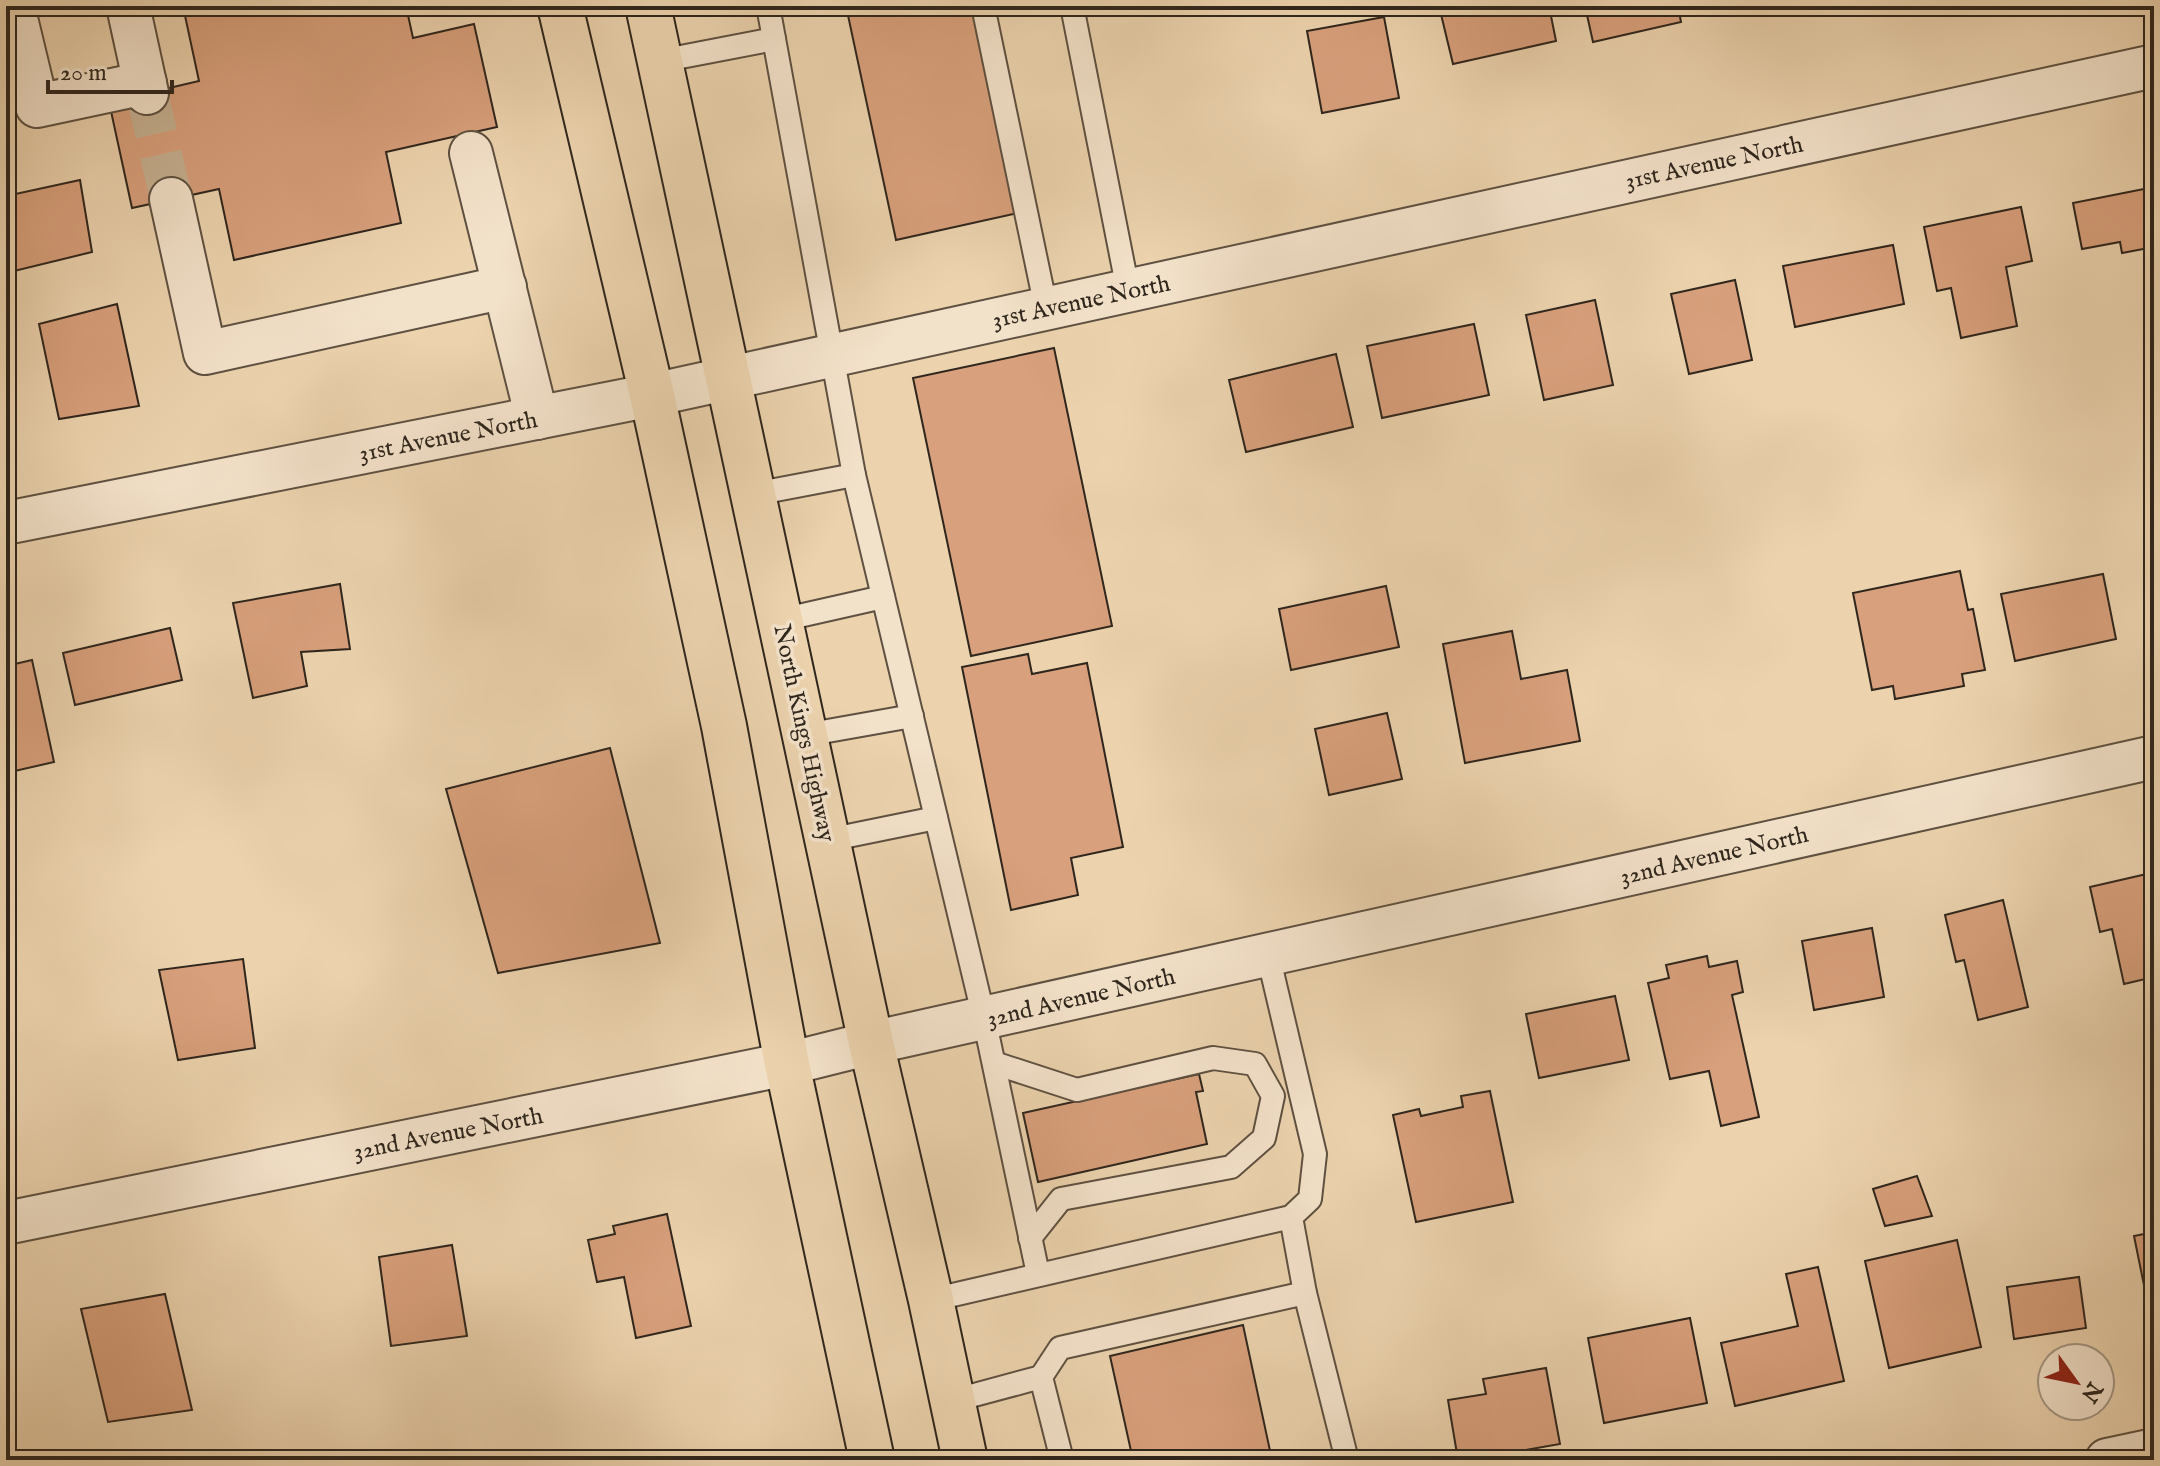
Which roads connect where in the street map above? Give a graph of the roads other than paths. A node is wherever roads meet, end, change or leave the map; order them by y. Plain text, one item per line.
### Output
1 (13, 6) edge
2 (128, 6) edge
3 (560, 6) edge
4 (648, 6) edge
5 (768, 6) edge
6 (983, 6) edge
7 (1072, 6) edge
8 (774, 39) junction
9 (660, 61) junction
10 (2154, 66) edge
11 (471, 153) dead end
12 (171, 199) tunnel mouth
13 (505, 287) junction
14 (1128, 290) junction
15 (1046, 308) junction
16 (831, 355) junction
17 (729, 378) junction
18 (652, 395) junction
19 (537, 418) junction
20 (854, 475) junction
21 (754, 494) junction
22 (6, 523) edge
23 (883, 597) junction
24 (781, 620) junction
25 (912, 716) junction
26 (805, 735) junction
27 (2154, 757) edge
28 (936, 818) junction
29 (828, 840) junction
30 (1268, 955) junction
31 (984, 1018) junction
32 (871, 1043) junction
33 (994, 1063) junction
34 (787, 1064) junction
35 (1300, 1088) junction
36 (1273, 1096) junction
37 (1291, 1217) junction
38 (6, 1223) edge
39 (1030, 1238) junction
40 (1038, 1274) junction
41 (1305, 1293) junction
42 (931, 1300) junction
43 (1041, 1377) junction
44 (952, 1401) junction
45 (2154, 1450) edge
46 (872, 1460) edge
47 (965, 1460) edge
48 (1062, 1460) edge
49 (1347, 1460) edge
50 (2107, 1460) edge

1 - 2 street
3 - 18 main road
4 - 9 main road, North Kings Highway
5 - 8 lane
6 - 15 lane
7 - 14 lane
8 - 9 lane
8 - 16 lane
9 - 17 main road, North Kings Highway
10 - 14 street, 31st Avenue North
11 - 13 street
12 - 13 street
13 - 19 street
14 - 15 street, 31st Avenue North
15 - 16 street, 31st Avenue North
16 - 17 street, 31st Avenue North
16 - 20 lane
17 - 18 street, 31st Avenue North
17 - 21 main road, North Kings Highway
18 - 19 street, 31st Avenue North
18 - 34 main road
19 - 22 street, 31st Avenue North
20 - 21 lane
20 - 23 lane
21 - 24 main road, North Kings Highway
23 - 24 lane
23 - 25 lane
24 - 26 main road, North Kings Highway
25 - 26 lane
25 - 28 lane
26 - 29 main road, North Kings Highway
27 - 30 street, 32nd Avenue North
28 - 29 lane
28 - 31 lane
29 - 32 main road, North Kings Highway
30 - 31 street, 32nd Avenue North
30 - 35 lane
31 - 32 street, 32nd Avenue North
31 - 33 lane
32 - 34 street, 32nd Avenue North
32 - 42 main road, North Kings Highway
33 - 36 lane
33 - 39 lane
34 - 38 street, 32nd Avenue North
34 - 46 main road
35 - 36 lane
35 - 37 lane
36 - 39 lane
37 - 40 lane
37 - 41 lane
39 - 40 lane
40 - 42 lane
41 - 43 lane
41 - 49 lane
42 - 44 main road, North Kings Highway
43 - 44 lane
43 - 48 lane
44 - 47 main road, North Kings Highway
45 - 50 street

